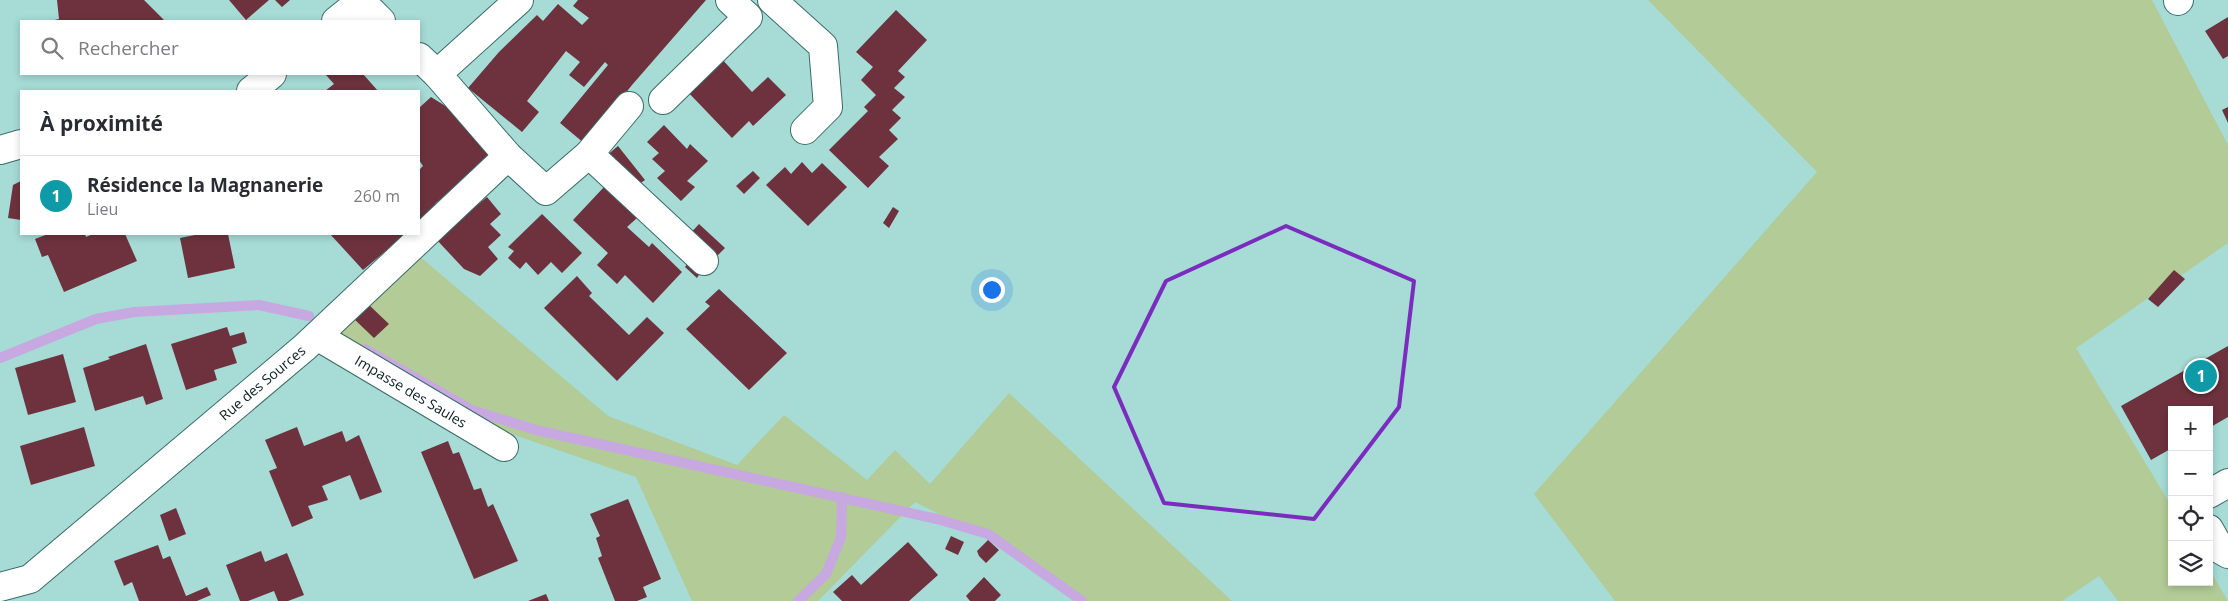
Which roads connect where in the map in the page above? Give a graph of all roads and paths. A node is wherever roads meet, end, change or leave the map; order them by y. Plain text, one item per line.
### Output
1 (519, 0) edge
2 (730, 0) edge
3 (772, 0) edge
4 (360, 1) edge
5 (337, 20) edge
6 (380, 20) edge
7 (428, 66) edge
8 (271, 75) edge
9 (252, 90) edge
10 (663, 100) dead end
11 (629, 106) dead end
12 (805, 130) dead end
13 (20, 144) edge
14 (0, 150) edge
15 (589, 154) junction
16 (508, 156) junction
17 (704, 261) dead end
18 (317, 336) junction
19 (504, 447) dead end
20 (2228, 483) edge
21 (2213, 492) edge
22 (2213, 536) edge
23 (2228, 554) edge
24 (0, 588) edge
25 (5, 601) edge

1 - 7 street
2 - 10 street
3 - 12 street
4 - 5 street
4 - 6 street
7 - 16 street
8 - 9 street
11 - 15 street
13 - 14 street
15 - 16 street
15 - 17 street
16 - 18 street, Rue des Sources
18 - 19 street, Impasse des Saules
18 - 24 street, Rue des Sources
20 - 21 street
22 - 23 street
24 - 25 street

